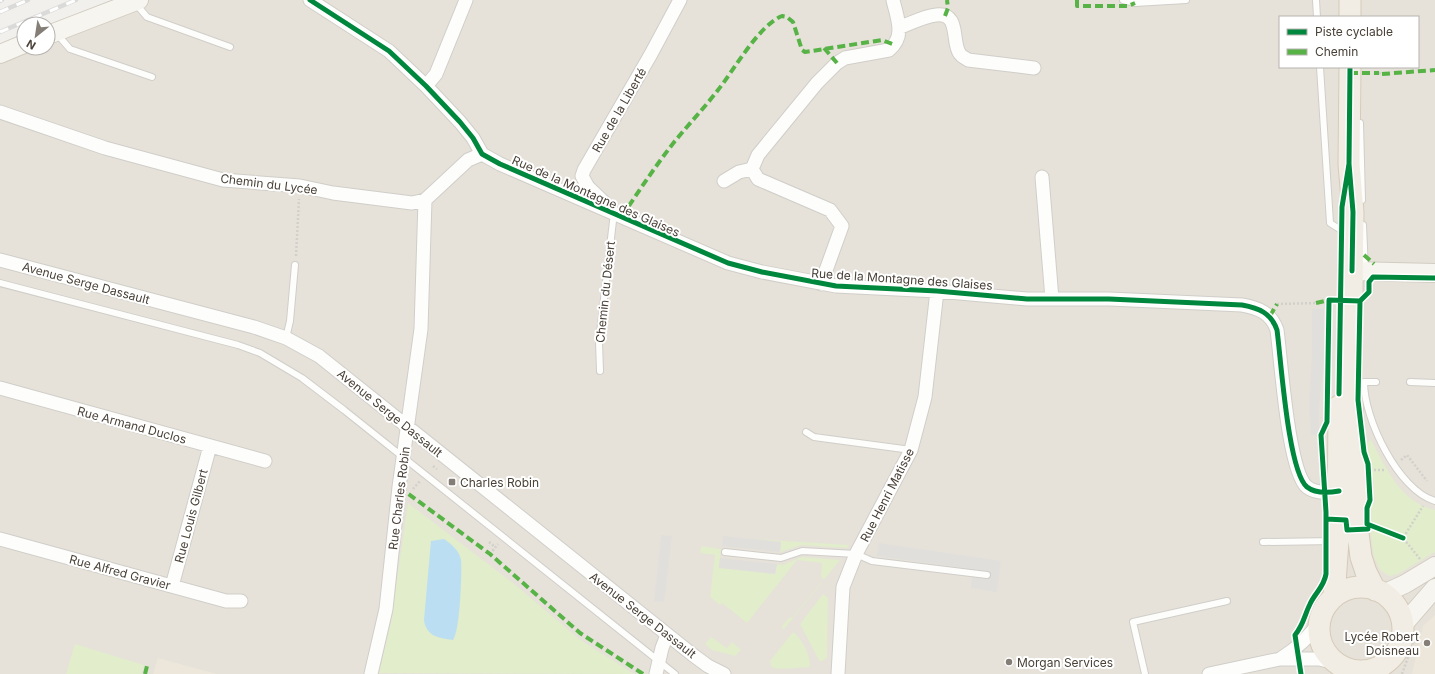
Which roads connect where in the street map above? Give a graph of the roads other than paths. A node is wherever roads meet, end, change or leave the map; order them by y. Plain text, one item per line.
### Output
1 (310, 0) edge
2 (466, 0) edge
3 (680, 0) edge
4 (893, 0) edge
5 (1123, 0) edge
6 (1186, 0) edge
7 (1316, 0) edge
8 (1350, 0) edge
9 (136, 1) edge
10 (1317, 16) edge
11 (1350, 16) edge
12 (901, 26) junction
13 (56, 32) edge
14 (56, 37) edge
15 (16, 47) edge
16 (230, 47) dead end
17 (0, 54) edge
18 (1034, 68) dead end
19 (1320, 68) edge
20 (1355, 74) edge
21 (152, 77) dead end
22 (426, 86) junction
23 (0, 112) edge
24 (1359, 112) dead end
25 (482, 154) junction
26 (1349, 164) junction
27 (752, 169) junction
28 (1042, 177) dead end
29 (724, 181) dead end
30 (425, 200) junction
31 (1362, 208) dead end
32 (615, 214) junction
33 (1363, 216) dead end
34 (1341, 230) junction
35 (0, 260) edge
36 (295, 265) road end
37 (1358, 271) junction
38 (1435, 273) edge
39 (0, 283) edge
40 (821, 284) junction
41 (937, 291) junction
42 (1052, 299) junction
43 (286, 338) junction
44 (600, 371) dead end
45 (1376, 382) dead end
46 (1410, 382) dead end
47 (1435, 383) edge
48 (0, 388) edge
49 (407, 426) junction
50 (806, 432) dead end
51 (210, 446) junction
52 (911, 450) junction
53 (403, 457) junction
54 (265, 461) dead end
55 (1339, 491) junction
56 (1435, 501) edge
57 (0, 539) edge
58 (1338, 541) junction
59 (1263, 542) dead end
60 (725, 552) dead end
61 (856, 554) junction
62 (1429, 564) edge
63 (987, 575) dead end
64 (172, 586) junction
65 (1435, 588) edge
66 (1379, 592) junction
67 (1334, 597) junction
68 (241, 601) dead end
69 (1227, 601) dead end
70 (1320, 622) junction
71 (1410, 628) junction
72 (667, 635) junction
73 (1280, 659) junction
74 (658, 668) edge
75 (1395, 668) edge
76 (1348, 669) edge
77 (371, 674) edge
78 (675, 674) edge
79 (724, 674) edge
80 (838, 674) edge
81 (1145, 674) edge
82 (1209, 674) edge

1 - 22 street
2 - 22 street
3 - 32 street, Rue de la Liberté
4 - 12 street
5 - 6 lane
7 - 10 lane
8 - 11 main road
9 - 13 street
9 - 16 lane
12 - 18 street
12 - 27 street
14 - 21 lane
15 - 17 street
19 - 34 lane
20 - 26 main road
22 - 25 street
23 - 30 street, Chemin du Lycée
24 - 31 lane
25 - 30 street
25 - 32 street, Rue de la Montagne des Glaises
26 - 34 main road
26 - 37 main road
27 - 29 street
27 - 40 street
28 - 42 street
30 - 49 street, Rue Charles Robin
32 - 40 street, Rue de la Montagne des Glaises
32 - 44 lane, Chemin du Désert
33 - 37 lane
34 - 55 main road
35 - 43 street, Avenue Serge Dassault
36 - 43 lane
37 - 38 street
37 - 66 main road
39 - 53 lane
40 - 41 street, Rue de la Montagne des Glaises
41 - 42 street, Rue de la Montagne des Glaises
41 - 52 street, Rue Henri Matisse
42 - 55 street, Rue de la Montagne des Glaises
43 - 49 street, Avenue Serge Dassault
45 - 56 lane
46 - 47 lane
48 - 51 street, Rue Armand Duclos
49 - 53 street, Rue Charles Robin
49 - 72 street, Avenue Serge Dassault
50 - 52 lane
51 - 54 street, Rue Armand Duclos
51 - 64 street, Rue Louis Gilbert
52 - 61 street, Rue Henri Matisse
53 - 74 lane
53 - 77 street, Rue Charles Robin
55 - 58 main road
57 - 64 street, Rue Alfred Gravier
58 - 59 lane
58 - 67 main road
60 - 61 lane
61 - 63 lane
61 - 80 street, Rue Henri Matisse
62 - 66 street
64 - 68 street, Rue Alfred Gravier
65 - 71 street
66 - 67 main road
66 - 71 main road
67 - 70 main road
69 - 81 lane
70 - 73 street
70 - 76 main road
71 - 75 main road
72 - 74 street
72 - 79 street, Avenue Serge Dassault
73 - 76 street
73 - 82 street
74 - 78 lane
75 - 76 main road

